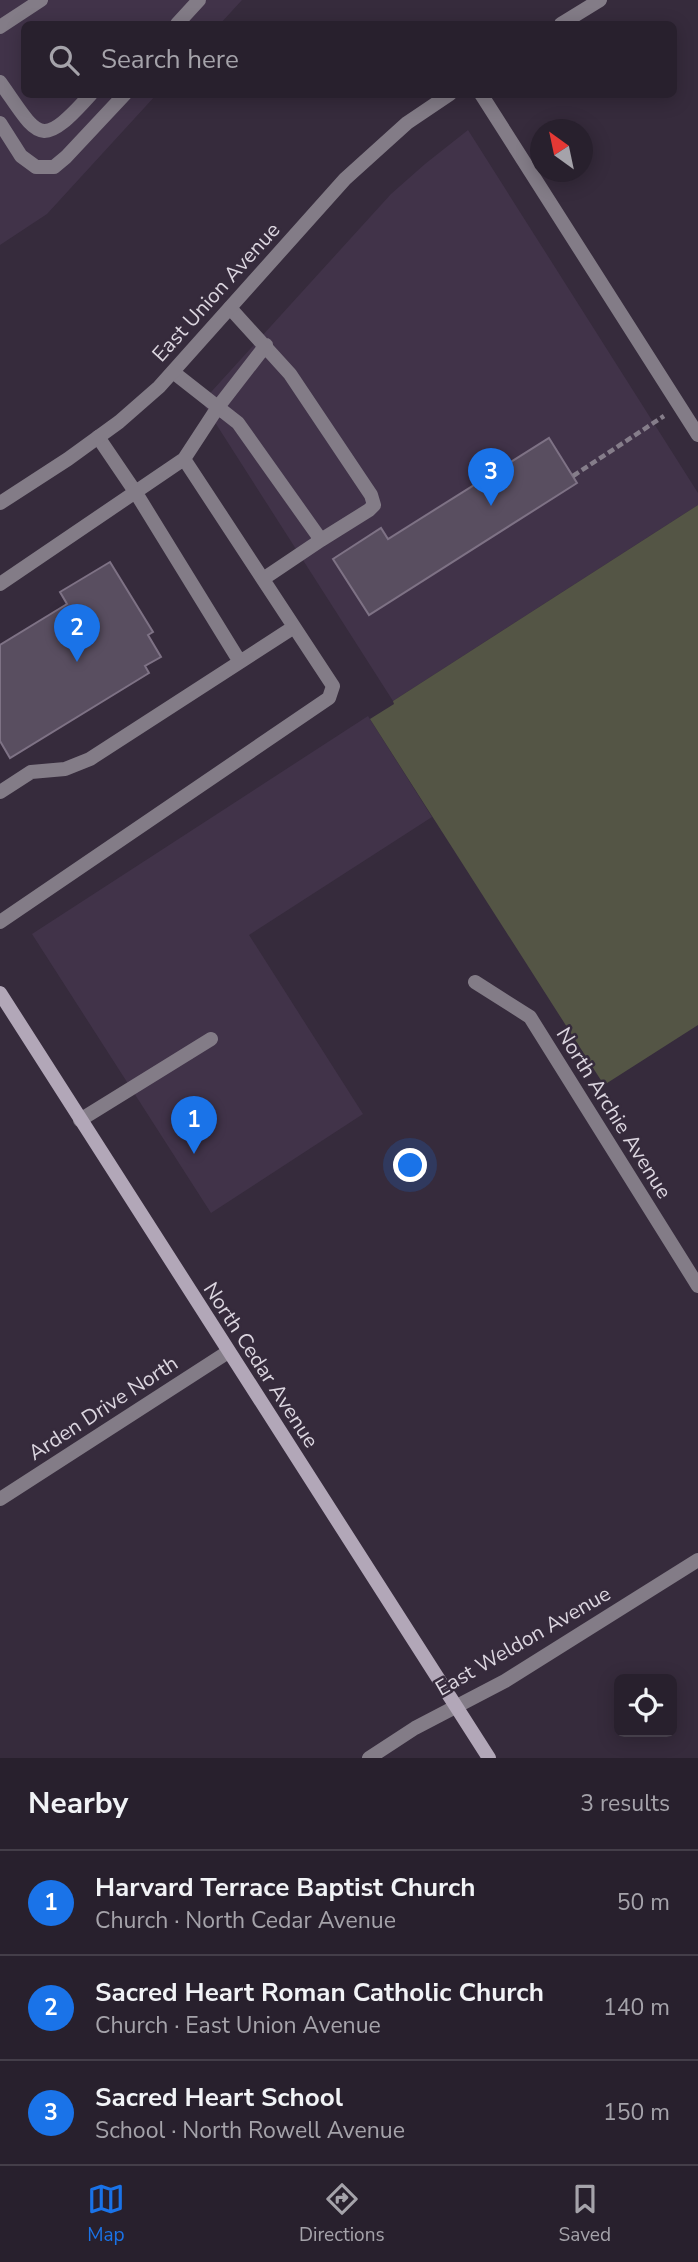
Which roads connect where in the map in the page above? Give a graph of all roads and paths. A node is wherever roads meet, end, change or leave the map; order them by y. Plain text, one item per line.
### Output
1 (41, 0) edge
2 (199, 0) edge
3 (600, 0) edge
4 (180, 21) edge
5 (566, 21) edge
6 (0, 27) edge
7 (0, 82) edge
8 (87, 98) edge
9 (121, 98) edge
10 (444, 98) edge
11 (484, 98) edge
12 (0, 123) edge
13 (230, 308) junction
14 (266, 345) junction
15 (173, 372) junction
16 (679, 406) junction
17 (218, 407) junction
18 (698, 435) edge
19 (98, 438) junction
20 (184, 459) junction
21 (573, 476) dead end
22 (136, 493) junction
23 (0, 503) edge
24 (321, 540) junction
25 (263, 579) junction
26 (0, 584) edge
27 (294, 628) junction
28 (240, 662) junction
29 (0, 792) edge
30 (0, 922) edge
31 (475, 982) dead end
32 (2, 1000) edge
33 (211, 1039) dead end
34 (80, 1120) junction
35 (698, 1286) edge
36 (228, 1352) junction
37 (0, 1499) edge
38 (698, 1560) edge
39 (455, 1706) junction
40 (369, 1758) edge
41 (488, 1758) edge

1 - 6 street
2 - 4 street
3 - 5 street
7 - 8 street
9 - 12 street
10 - 13 street, East Union Avenue
11 - 16 street
13 - 14 street
13 - 15 street, East Union Avenue
14 - 17 street
14 - 24 street
15 - 17 street
15 - 19 street, East Union Avenue
16 - 18 street
16 - 21 path
17 - 20 street
17 - 24 street
19 - 22 street
19 - 23 street, East Union Avenue
20 - 22 street
20 - 25 street
22 - 26 street
22 - 28 street
24 - 25 street
25 - 27 street
27 - 28 street
27 - 30 street
28 - 29 street
31 - 35 street, North Archie Avenue
32 - 34 main road, North Cedar Avenue
33 - 34 street
34 - 36 main road, North Cedar Avenue
36 - 37 street, Arden Drive North
36 - 39 main road, North Cedar Avenue
38 - 39 street, East Weldon Avenue
39 - 40 street, East Weldon Avenue
39 - 41 main road, North Cedar Avenue

